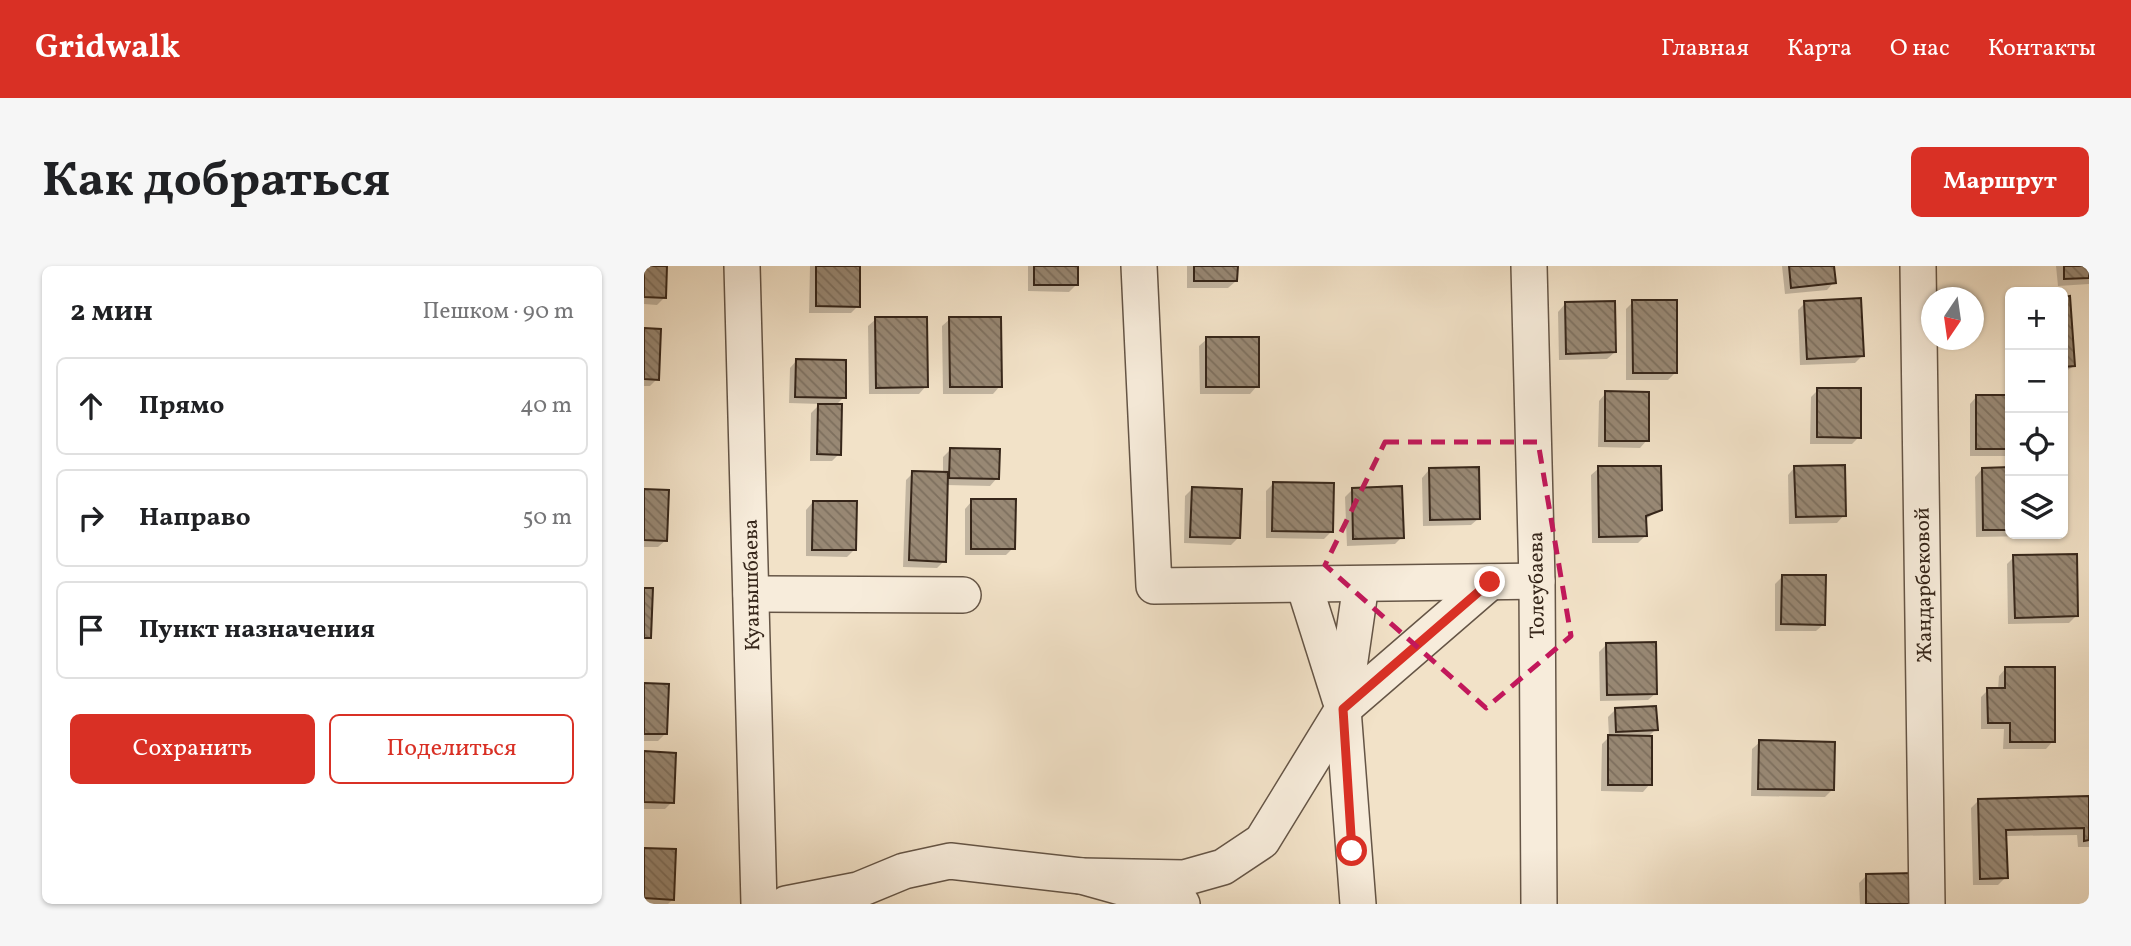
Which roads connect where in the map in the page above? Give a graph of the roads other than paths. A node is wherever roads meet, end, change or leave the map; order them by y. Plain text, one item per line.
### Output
1 (743, 266) edge
2 (1139, 266) edge
3 (1530, 266) edge
4 (1918, 266) edge
5 (1537, 581) junction
6 (1490, 582) junction
7 (1361, 584) junction
8 (1304, 585) junction
9 (751, 594) junction
10 (963, 595) dead end
11 (1343, 709) junction
12 (1081, 876) junction
13 (759, 904) edge
14 (786, 904) edge
15 (1182, 904) edge
16 (1358, 904) edge
17 (1539, 904) edge
18 (1927, 904) edge

1 - 9 street, Куанышбаева
2 - 8 street
3 - 5 street, Толеубаева
4 - 18 street, Жандарбековой
5 - 6 street
5 - 17 street, Толеубаева
6 - 7 street
6 - 11 street
7 - 8 street
7 - 11 street
8 - 11 street
9 - 10 street
9 - 13 street, Куанышбаева
11 - 12 street
11 - 16 street
12 - 14 street
12 - 15 street

